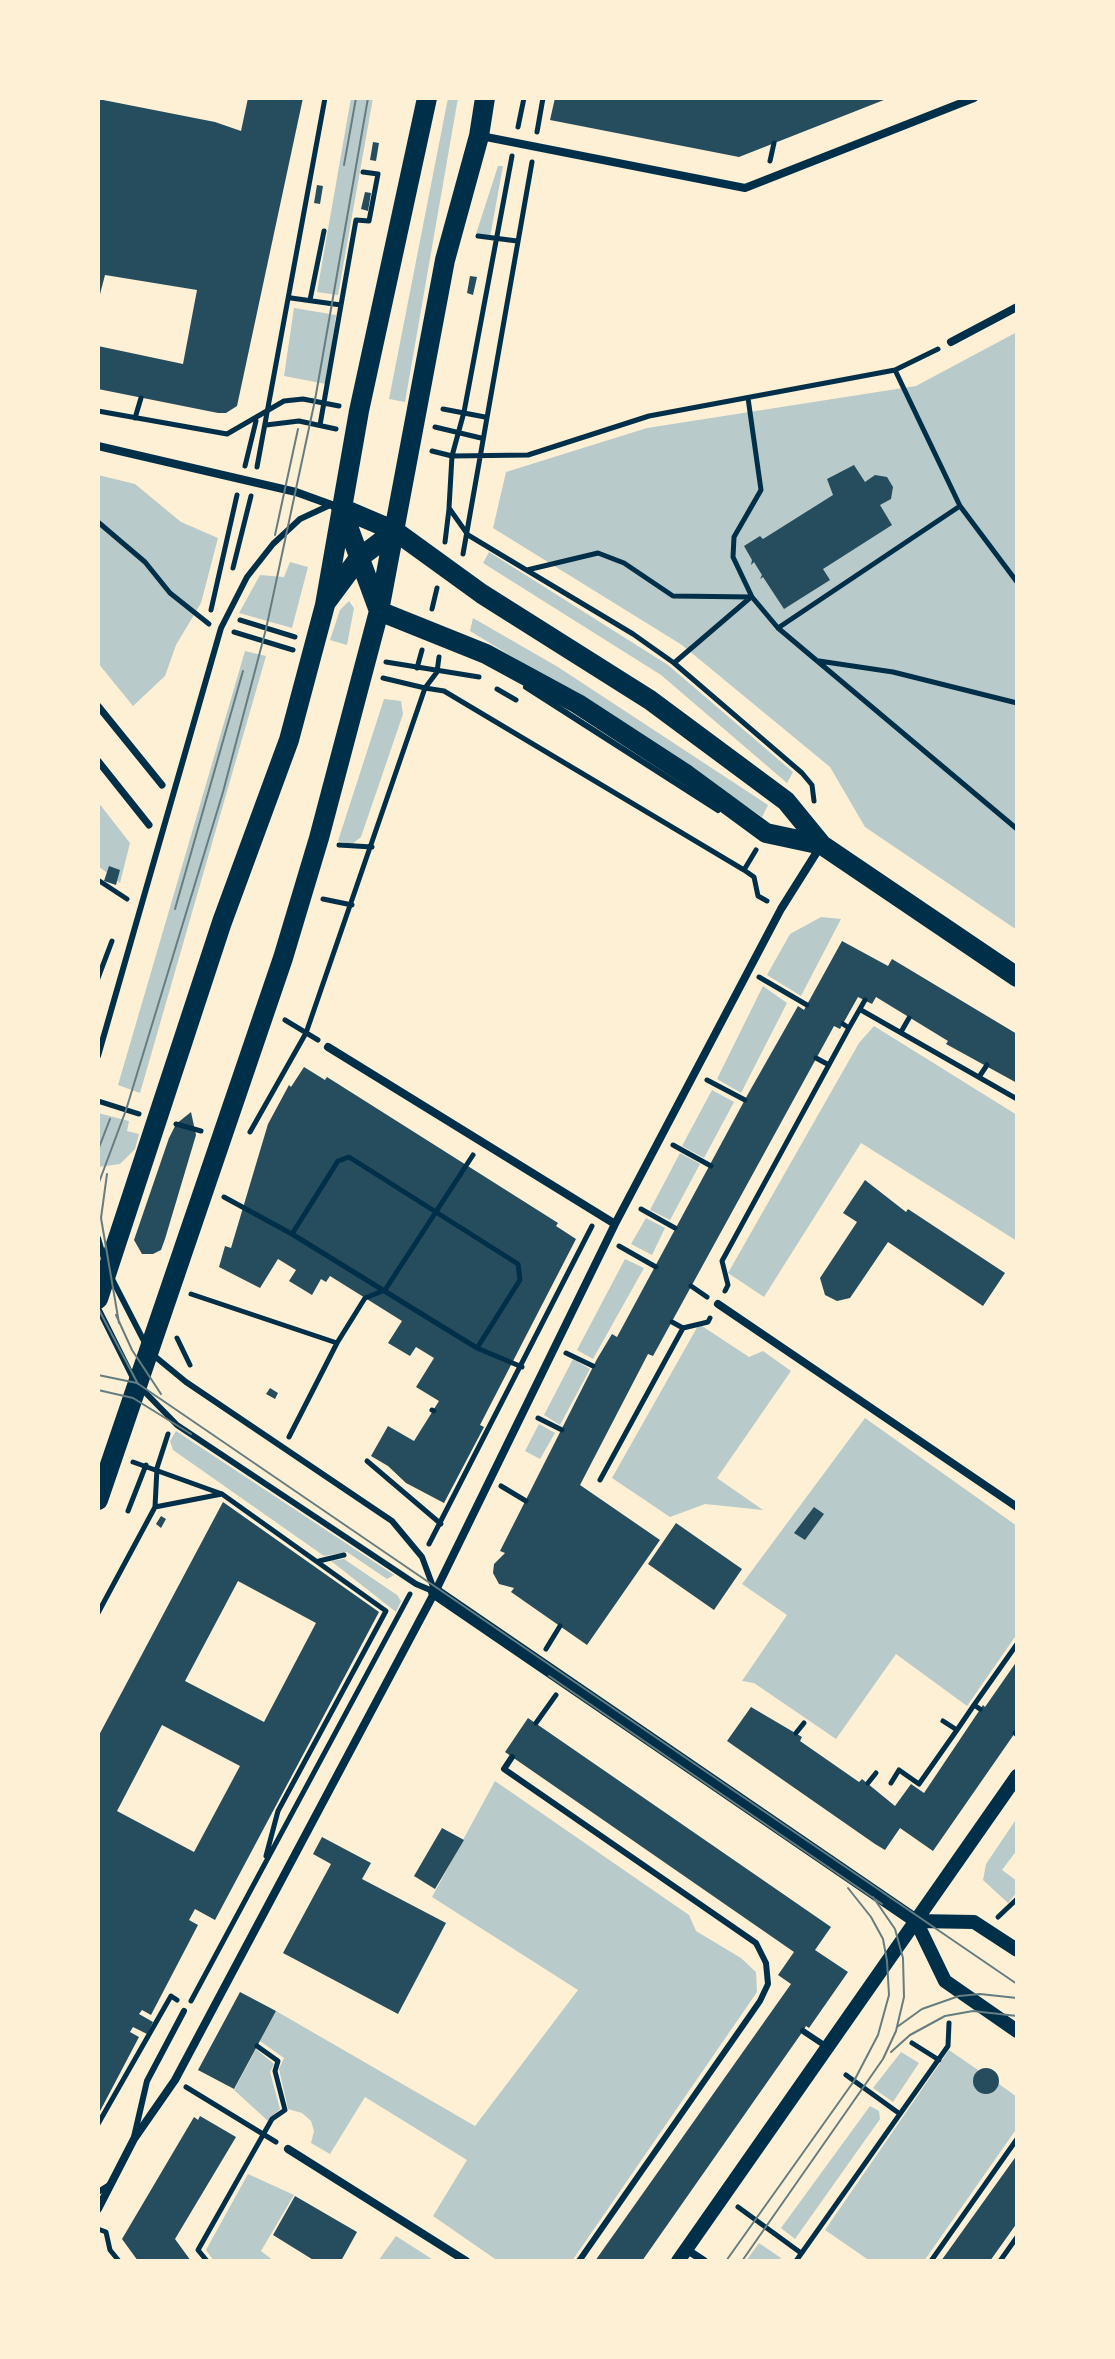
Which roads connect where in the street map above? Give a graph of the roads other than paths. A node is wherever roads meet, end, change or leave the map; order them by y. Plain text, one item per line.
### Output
1 (427, 98) edge
2 (485, 98) edge
3 (974, 98) edge
4 (479, 136) junction
5 (1017, 307) edge
6 (951, 342) road end
7 (98, 446) edge
8 (335, 507) junction
9 (395, 531) junction
10 (359, 558) junction
11 (325, 605) junction
12 (379, 611) junction
13 (98, 706) edge
14 (98, 761) edge
15 (162, 785) dead end
16 (149, 825) dead end
17 (822, 845) junction
18 (1017, 977) edge
19 (328, 1047) road end
20 (98, 1056) edge
21 (615, 1224) junction
22 (98, 1238) edge
23 (107, 1269) junction
24 (98, 1299) edge
25 (718, 1304) road end
26 (98, 1308) edge
27 (149, 1351) junction
28 (137, 1383) junction
29 (98, 1500) edge
30 (1017, 1507) edge
31 (435, 1592) junction
32 (512, 1757) dead end
33 (1017, 1776) edge
34 (916, 1921) junction
35 (1017, 1950) edge
36 (184, 2011) dead end
37 (803, 2031) dead end
38 (1017, 2031) edge
39 (827, 2047) junction
40 (134, 2139) junction
41 (288, 2149) road end
42 (111, 2184) junction
43 (98, 2192) edge
44 (98, 2209) edge
45 (682, 2255) edge
46 (466, 2261) edge
47 (579, 2261) edge
48 (704, 2261) edge

1 - 8 main road
2 - 4 main road
3 - 4 street
4 - 9 main road
5 - 6 street
7 - 8 street
8 - 9 main road
8 - 10 main road
8 - 11 main road
8 - 20 lane
9 - 10 main road
9 - 12 main road
9 - 17 main road
10 - 11 main road
10 - 12 main road
11 - 23 main road
12 - 17 main road
12 - 27 main road
13 - 15 street
14 - 16 street
17 - 18 main road
17 - 21 street
19 - 21 street
21 - 31 street
22 - 23 lane
23 - 24 main road
23 - 27 lane
25 - 30 street
26 - 28 lane
27 - 28 main road
27 - 31 lane
28 - 29 main road
28 - 31 lane
31 - 34 street
31 - 40 street
32 - 47 lane
33 - 34 street
34 - 35 street
34 - 38 street
34 - 39 street
36 - 40 lane
37 - 39 lane
39 - 45 street
40 - 42 street
41 - 46 street
42 - 43 lane
42 - 44 street
45 - 48 street

